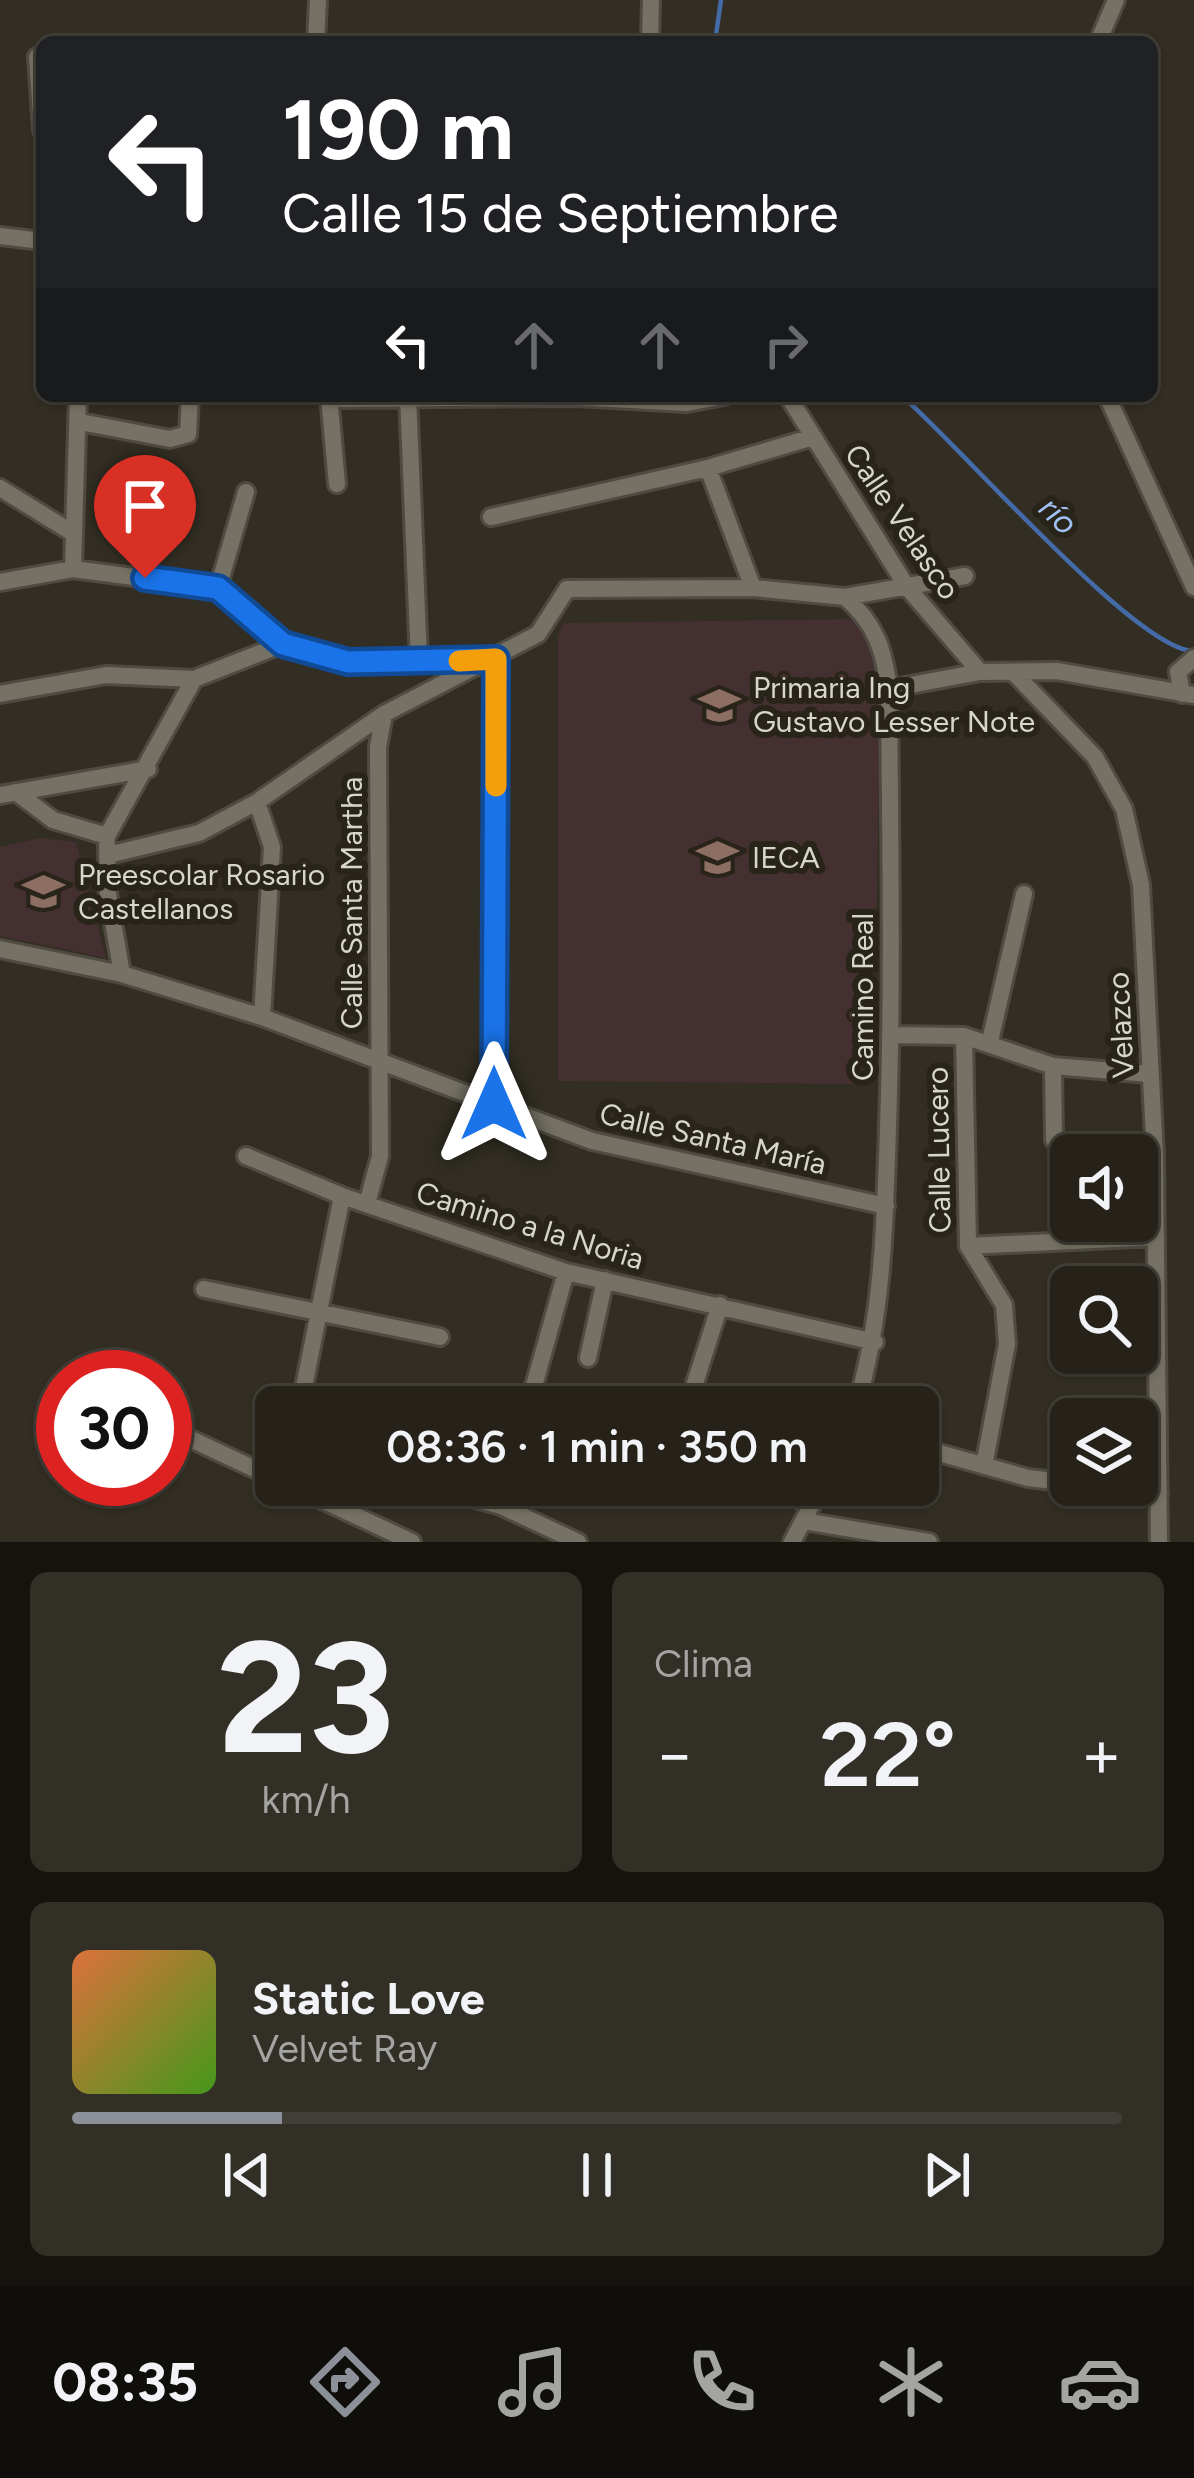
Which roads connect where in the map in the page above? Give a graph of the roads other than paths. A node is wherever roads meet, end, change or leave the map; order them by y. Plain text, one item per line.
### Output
1 (318, 0) edge
2 (651, 0) edge
3 (1115, 0) edge
4 (316, 36) edge
5 (650, 36) edge
6 (1100, 36) edge
7 (0, 236) edge
8 (36, 240) edge
9 (78, 402) edge
10 (190, 402) edge
11 (329, 402) edge
12 (408, 402) edge
13 (792, 402) edge
14 (1110, 402) edge
15 (80, 422) junction
16 (813, 436) junction
17 (708, 468) junction
18 (338, 484) dead end
19 (0, 488) edge
20 (245, 492) dead end
21 (491, 518) dead end
22 (71, 532) junction
23 (73, 569) junction
24 (965, 576) dead end
25 (0, 582) edge
26 (907, 587) junction
27 (1194, 587) edge
28 (218, 588) junction
29 (753, 588) junction
30 (845, 597) junction
31 (283, 644) junction
32 (1194, 658) edge
33 (491, 660) junction
34 (419, 661) junction
35 (980, 672) junction
36 (1016, 675) junction
37 (194, 679) junction
38 (889, 689) junction
39 (0, 694) edge
40 (1188, 694) edge
41 (384, 714) junction
42 (352, 737) junction
43 (378, 747) junction
44 (148, 769) junction
45 (8, 794) edge
46 (257, 802) junction
47 (107, 846) junction
48 (1024, 894) dead end
49 (0, 949) edge
50 (122, 974) junction
51 (262, 1017) junction
52 (891, 1035) junction
53 (964, 1036) junction
54 (990, 1041) junction
55 (379, 1059) junction
56 (1053, 1066) junction
57 (1150, 1074) junction
58 (494, 1104) junction
59 (1054, 1134) edge
60 (1147, 1134) edge
61 (246, 1156) dead end
62 (342, 1196) junction
63 (367, 1204) junction
64 (886, 1206) junction
65 (1052, 1242) edge
66 (1156, 1242) edge
67 (968, 1246) junction
68 (566, 1272) junction
69 (605, 1280) junction
70 (203, 1289) dead end
71 (720, 1305) junction
72 (321, 1316) junction
73 (440, 1337) dead end
74 (875, 1342) junction
75 (587, 1358) dead end
76 (694, 1383) dead end
77 (305, 1386) edge
78 (534, 1386) edge
79 (862, 1386) edge
80 (192, 1439) edge
81 (939, 1453) edge
82 (984, 1466) junction
83 (255, 1468) edge
84 (1050, 1479) edge
85 (1159, 1492) joint
86 (335, 1506) edge
87 (501, 1506) edge
88 (797, 1506) edge
89 (812, 1506) edge
90 (808, 1513) junction
91 (412, 1542) edge
92 (578, 1542) edge
93 (792, 1542) edge
94 (929, 1542) edge
95 (1159, 1542) edge

1 - 4 street
2 - 5 street
3 - 6 street
7 - 8 street
9 - 15 street
10 - 15 street
11 - 18 street
12 - 34 street
13 - 16 street, Calle Velasco
14 - 27 street
15 - 22 street
16 - 17 street
16 - 26 street, Calle Velasco
17 - 21 street
17 - 29 street
19 - 22 street
20 - 28 street
22 - 23 street
23 - 25 street
23 - 28 street
24 - 26 street
26 - 30 street
26 - 35 street, Calle Velasco
28 - 31 street
29 - 30 street
29 - 33 street
30 - 38 street, Camino Real
31 - 34 street
31 - 37 street
32 - 40 street
33 - 34 street
33 - 41 street
33 - 58 street
35 - 36 street
35 - 38 street
36 - 40 street
36 - 57 street, Velazco
37 - 39 street
37 - 44 street
38 - 52 street, Camino Real
41 - 42 street
41 - 43 street, Calle Santa Martha
42 - 43 street, Calle Santa Martha
42 - 46 street
43 - 55 street, Calle Santa Martha
44 - 45 street
44 - 47 street
45 - 47 street
46 - 47 street
46 - 51 street
47 - 50 street
48 - 54 street
49 - 50 street, Calle Santa María
50 - 51 street, Calle Santa María
51 - 55 street, Calle Santa María
52 - 53 street
52 - 64 street, Camino Real
53 - 54 street
53 - 67 street, Calle Lucero
54 - 56 street
55 - 58 street, Calle Santa María
55 - 63 street, Calle Santa Martha
56 - 57 street
56 - 59 street
57 - 60 street, Velazco
58 - 64 street, Calle Santa María
61 - 62 street, Camino a la Noria
62 - 63 street, Camino a la Noria
62 - 72 street
63 - 68 street, Camino a la Noria
64 - 74 street, Camino Real
65 - 67 street
66 - 85 street, Velazco
67 - 82 street, Calle Lucero
68 - 69 street, Camino a la Noria
68 - 78 street
69 - 71 street, Camino a la Noria
69 - 75 street
70 - 72 street
71 - 74 street, Camino a la Noria
71 - 76 street
72 - 73 street
72 - 77 street
74 - 79 street, Camino Real
80 - 83 street
81 - 82 street
82 - 84 street
85 - 95 street, Velazco
86 - 91 street
87 - 92 street
88 - 90 street
89 - 90 street
90 - 93 street
90 - 94 street

